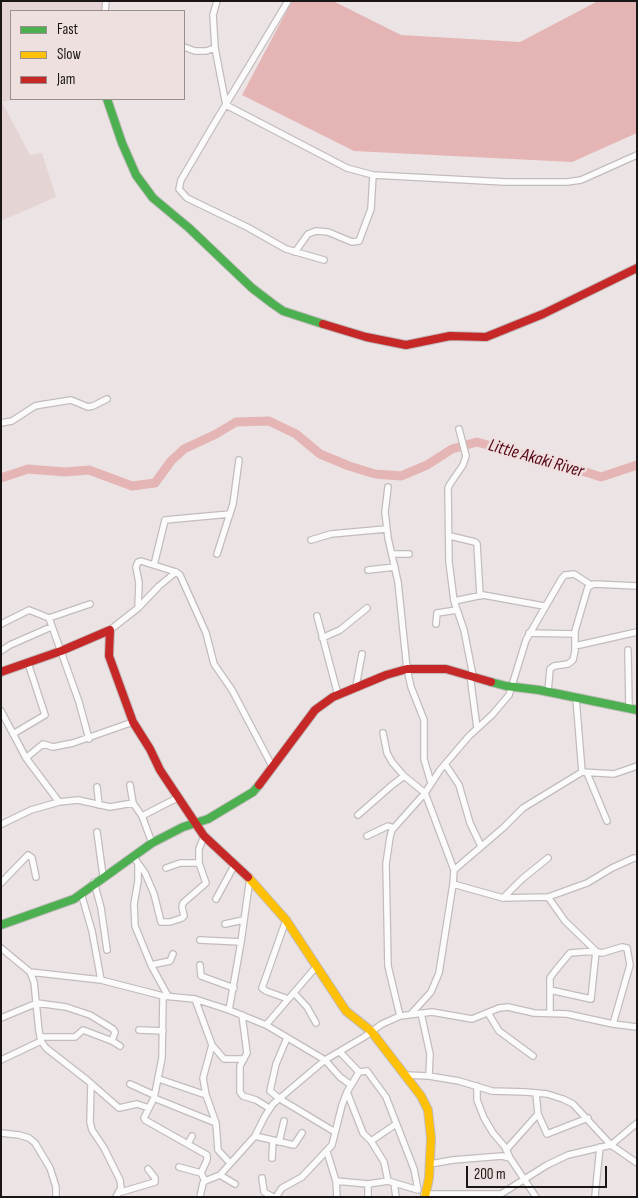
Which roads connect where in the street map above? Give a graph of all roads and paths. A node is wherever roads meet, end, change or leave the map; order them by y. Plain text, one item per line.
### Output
1 (217, 1) edge
2 (288, 1) edge
3 (185, 47) edge
4 (216, 48) junction
5 (107, 100) edge
6 (226, 105) junction
7 (637, 155) edge
8 (373, 175) junction
9 (295, 252) junction
10 (324, 260) dead end
11 (637, 268) edge
12 (107, 398) dead end
13 (1, 423) edge
14 (459, 430) dead end
15 (239, 460) dead end
16 (388, 487) dead end
17 (230, 514) junction
18 (386, 529) junction
19 (450, 536) junction
20 (311, 540) dead end
21 (217, 554) dead end
22 (392, 554) junction
23 (409, 554) dead end
24 (154, 565) junction
25 (395, 567) junction
26 (368, 570) dead end
27 (176, 572) junction
28 (591, 586) junction
29 (637, 586) edge
30 (480, 596) junction
31 (454, 601) junction
32 (90, 604) dead end
33 (544, 606) junction
34 (138, 608) junction
35 (367, 608) dead end
36 (457, 610) junction
37 (317, 616) dead end
38 (49, 618) junction
39 (1, 624) edge
40 (436, 624) dead end
41 (52, 627) junction
42 (110, 630) junction
43 (637, 632) edge
44 (529, 633) junction
45 (575, 634) junction
46 (322, 638) junction
47 (575, 646) junction
48 (628, 650) dead end
49 (1, 651) edge
50 (61, 651) junction
51 (362, 654) dead end
52 (28, 663) junction
53 (407, 670) junction
54 (1, 672) edge
55 (471, 676) junction
56 (356, 686) junction
57 (511, 687) junction
58 (548, 692) junction
59 (338, 695) junction
60 (576, 698) junction
61 (633, 709) edge
62 (1, 711) edge
63 (133, 722) junction
64 (477, 728) junction
65 (383, 733) dead end
66 (13, 734) junction
67 (90, 739) junction
68 (26, 758) junction
69 (445, 764) junction
70 (272, 766) junction
71 (637, 766) edge
72 (585, 772) junction
73 (404, 776) junction
74 (431, 783) junction
75 (130, 785) dead end
76 (96, 787) dead end
77 (425, 793) junction
78 (179, 797) junction
79 (59, 802) junction
80 (133, 803) junction
81 (99, 805) junction
82 (358, 815) dead end
83 (142, 816) junction
84 (607, 820) dead end
85 (2, 823) edge
86 (196, 823) junction
87 (1, 828) edge
88 (394, 828) junction
89 (97, 832) dead end
90 (204, 836) junction
91 (367, 836) dead end
92 (152, 843) junction
93 (481, 846) junction
94 (133, 856) junction
95 (548, 858) dead end
96 (637, 858) edge
97 (199, 863) junction
98 (235, 864) junction
99 (138, 865) junction
100 (166, 868) dead end
101 (454, 870) junction
102 (103, 876) junction
103 (36, 877) dead end
104 (250, 878) junction
105 (94, 882) junction
106 (1, 883) edge
107 (453, 884) junction
108 (81, 893) junction
109 (548, 897) junction
110 (503, 898) junction
111 (216, 899) dead end
112 (244, 920) junction
113 (286, 920) junction
114 (225, 924) dead end
115 (1, 925) edge
116 (200, 940) dead end
117 (241, 942) junction
118 (1, 948) edge
119 (107, 950) dead end
120 (596, 951) junction
121 (173, 954) dead end
122 (637, 964) edge
123 (151, 965) junction
124 (200, 965) dead end
125 (630, 965) junction
126 (316, 967) junction
127 (30, 972) junction
128 (101, 980) junction
129 (234, 988) junction
130 (550, 990) junction
131 (294, 993) junction
132 (166, 996) junction
133 (195, 999) junction
134 (288, 999) junction
135 (37, 1003) junction
136 (230, 1010) junction
137 (421, 1013) junction
138 (488, 1013) junction
139 (550, 1013) junction
140 (411, 1014) junction
141 (242, 1015) junction
142 (400, 1016) junction
143 (1, 1018) edge
144 (316, 1023) dead end
145 (612, 1024) junction
146 (266, 1025) junction
147 (637, 1027) edge
148 (139, 1030) dead end
149 (163, 1031) junction
150 (371, 1031) junction
151 (287, 1038) junction
152 (41, 1039) junction
153 (112, 1041) junction
154 (212, 1045) junction
155 (120, 1046) dead end
156 (340, 1052) junction
157 (533, 1056) dead end
158 (244, 1059) junction
159 (1, 1060) edge
160 (325, 1060) junction
161 (359, 1072) junction
162 (405, 1075) junction
163 (429, 1076) junction
164 (159, 1079) junction
165 (91, 1084) junction
166 (130, 1084) dead end
167 (351, 1085) junction
168 (477, 1086) junction
169 (347, 1092) junction
170 (536, 1093) junction
171 (206, 1095) junction
172 (154, 1096) junction
173 (280, 1099) junction
174 (149, 1108) junction
175 (269, 1108) junction
176 (538, 1114) junction
177 (588, 1118) junction
178 (284, 1121) dead end
179 (216, 1123) junction
180 (637, 1123) edge
181 (396, 1124) junction
182 (1, 1132) edge
183 (335, 1132) junction
184 (302, 1133) dead end
185 (192, 1136) dead end
186 (255, 1136) junction
187 (276, 1141) junction
188 (371, 1141) junction
189 (188, 1144) junction
190 (611, 1145) junction
191 (600, 1147) junction
192 (506, 1150) junction
193 (327, 1152) junction
194 (272, 1158) dead end
195 (510, 1158) junction
196 (230, 1163) junction
197 (637, 1163) edge
198 (430, 1164) junction
199 (179, 1167) dead end
200 (148, 1169) dead end
201 (201, 1173) junction
202 (220, 1175) junction
203 (262, 1178) dead end
204 (526, 1180) junction
205 (205, 1181) junction
206 (336, 1182) junction
207 (391, 1182) junction
208 (235, 1184) dead end
209 (368, 1184) junction
210 (418, 1190) junction
211 (117, 1195) edge
212 (504, 1195) edge
213 (425, 1196) edge
214 (595, 1196) edge
215 (56, 1197) edge
216 (200, 1197) edge
217 (274, 1197) edge
218 (337, 1197) edge
219 (368, 1197) edge
220 (396, 1197) edge
221 (536, 1197) edge

1 - 4 street
2 - 6 street
3 - 4 street
4 - 6 street
5 - 11 street
6 - 8 street
6 - 9 street
7 - 8 street
8 - 9 street
9 - 10 street
12 - 13 street
14 - 19 street
15 - 17 street
16 - 18 street
17 - 21 street
17 - 24 street
18 - 20 street
18 - 22 street
19 - 30 street
19 - 31 street
22 - 23 street
22 - 25 street
24 - 27 street
24 - 34 street
25 - 26 street
25 - 53 street
27 - 34 street
27 - 70 street
28 - 29 street
28 - 33 street
28 - 45 street
30 - 31 street
30 - 33 street
31 - 36 street
32 - 38 street
33 - 44 street
34 - 42 street
35 - 46 street
36 - 40 street
36 - 55 street
37 - 46 street
38 - 39 street
38 - 41 street
41 - 49 street
41 - 50 street
42 - 50 street
42 - 63 street
43 - 47 street
44 - 45 street
44 - 57 street
45 - 47 street
46 - 59 street
47 - 58 street
48 - 61 street
50 - 52 street
50 - 67 street
51 - 56 street
52 - 54 street
52 - 66 street
53 - 55 street
53 - 56 street
53 - 74 street
55 - 57 street
55 - 64 street
56 - 59 street
57 - 58 street
57 - 64 street
58 - 60 street
59 - 70 street
60 - 61 street
60 - 72 street
62 - 66 street
63 - 67 street
63 - 78 street
64 - 69 street
65 - 73 street
66 - 68 street
67 - 68 street
68 - 79 street
69 - 74 street
69 - 93 street
70 - 86 street
71 - 72 street
72 - 84 street
72 - 93 street
73 - 77 street
73 - 82 street
74 - 77 street
75 - 80 street
76 - 81 street
77 - 88 street
77 - 101 street
78 - 83 street
78 - 86 street
79 - 81 street
79 - 85 street
80 - 81 street
80 - 83 street
83 - 92 street
85 - 87 street
86 - 90 street
86 - 92 street
88 - 91 street
88 - 142 street
89 - 102 street
90 - 97 street
90 - 98 street
92 - 94 street
93 - 101 street
94 - 99 street
94 - 102 street
95 - 110 street
96 - 109 street
97 - 99 street
97 - 100 street
98 - 104 street
98 - 111 street
99 - 123 street
101 - 107 street
102 - 105 street
103 - 106 street
104 - 112 street
104 - 113 street
105 - 108 street
105 - 119 street
107 - 110 street
107 - 140 street
108 - 115 street
108 - 128 street
109 - 110 street
109 - 120 street
112 - 114 street
112 - 117 street
113 - 126 street
113 - 134 street
116 - 117 street
117 - 129 street
118 - 127 street
120 - 125 street
120 - 130 street
120 - 130 street
121 - 123 street
122 - 125 street
123 - 132 street
124 - 129 street
125 - 145 street
126 - 131 street
126 - 150 street
127 - 128 street
127 - 135 street
128 - 132 street
129 - 136 street
130 - 139 street
131 - 134 street
131 - 144 street
132 - 133 street
132 - 149 street
133 - 136 street
133 - 154 street
134 - 146 street
135 - 143 street
135 - 152 street
135 - 153 street
136 - 141 street
137 - 138 street
137 - 140 street
137 - 163 street
138 - 139 street
138 - 157 street
139 - 145 street
140 - 142 street
141 - 146 street
141 - 158 street
142 - 150 street
145 - 147 street
146 - 151 street
148 - 149 street
149 - 164 street
150 - 156 street
150 - 162 street
151 - 160 street
151 - 173 street
152 - 153 street
152 - 159 street
152 - 165 street
153 - 155 street
154 - 158 street
154 - 171 street
156 - 160 street
156 - 161 street
158 - 175 street
160 - 167 street
160 - 173 street
161 - 167 street
161 - 181 street
162 - 163 street
162 - 198 street
163 - 168 street
164 - 171 street
164 - 172 street
165 - 174 street
165 - 211 street
166 - 172 street
167 - 169 street
168 - 170 street
168 - 192 street
169 - 183 street
169 - 188 street
170 - 176 street
170 - 177 street
171 - 179 street
172 - 174 street
172 - 179 street
173 - 175 street
173 - 183 street
174 - 189 street
175 - 186 street
176 - 177 street
176 - 192 street
177 - 190 street
178 - 187 street
179 - 196 street
180 - 190 street
181 - 188 street
181 - 210 street
182 - 215 street
183 - 193 street
184 - 187 street
185 - 189 street
186 - 187 street
186 - 196 street
187 - 194 street
188 - 207 street
189 - 201 street
190 - 191 street
190 - 197 street
191 - 204 street
191 - 214 street
192 - 195 street
193 - 206 street
193 - 217 street
195 - 198 street
195 - 204 street
196 - 202 street
198 - 213 street
199 - 201 street
200 - 211 street
201 - 205 street
202 - 205 street
202 - 208 street
203 - 217 street
204 - 212 street
204 - 221 street
205 - 216 street
206 - 209 street
206 - 218 street
207 - 209 street
207 - 210 street
207 - 220 street
209 - 219 street
210 - 213 street
212 - 213 street

